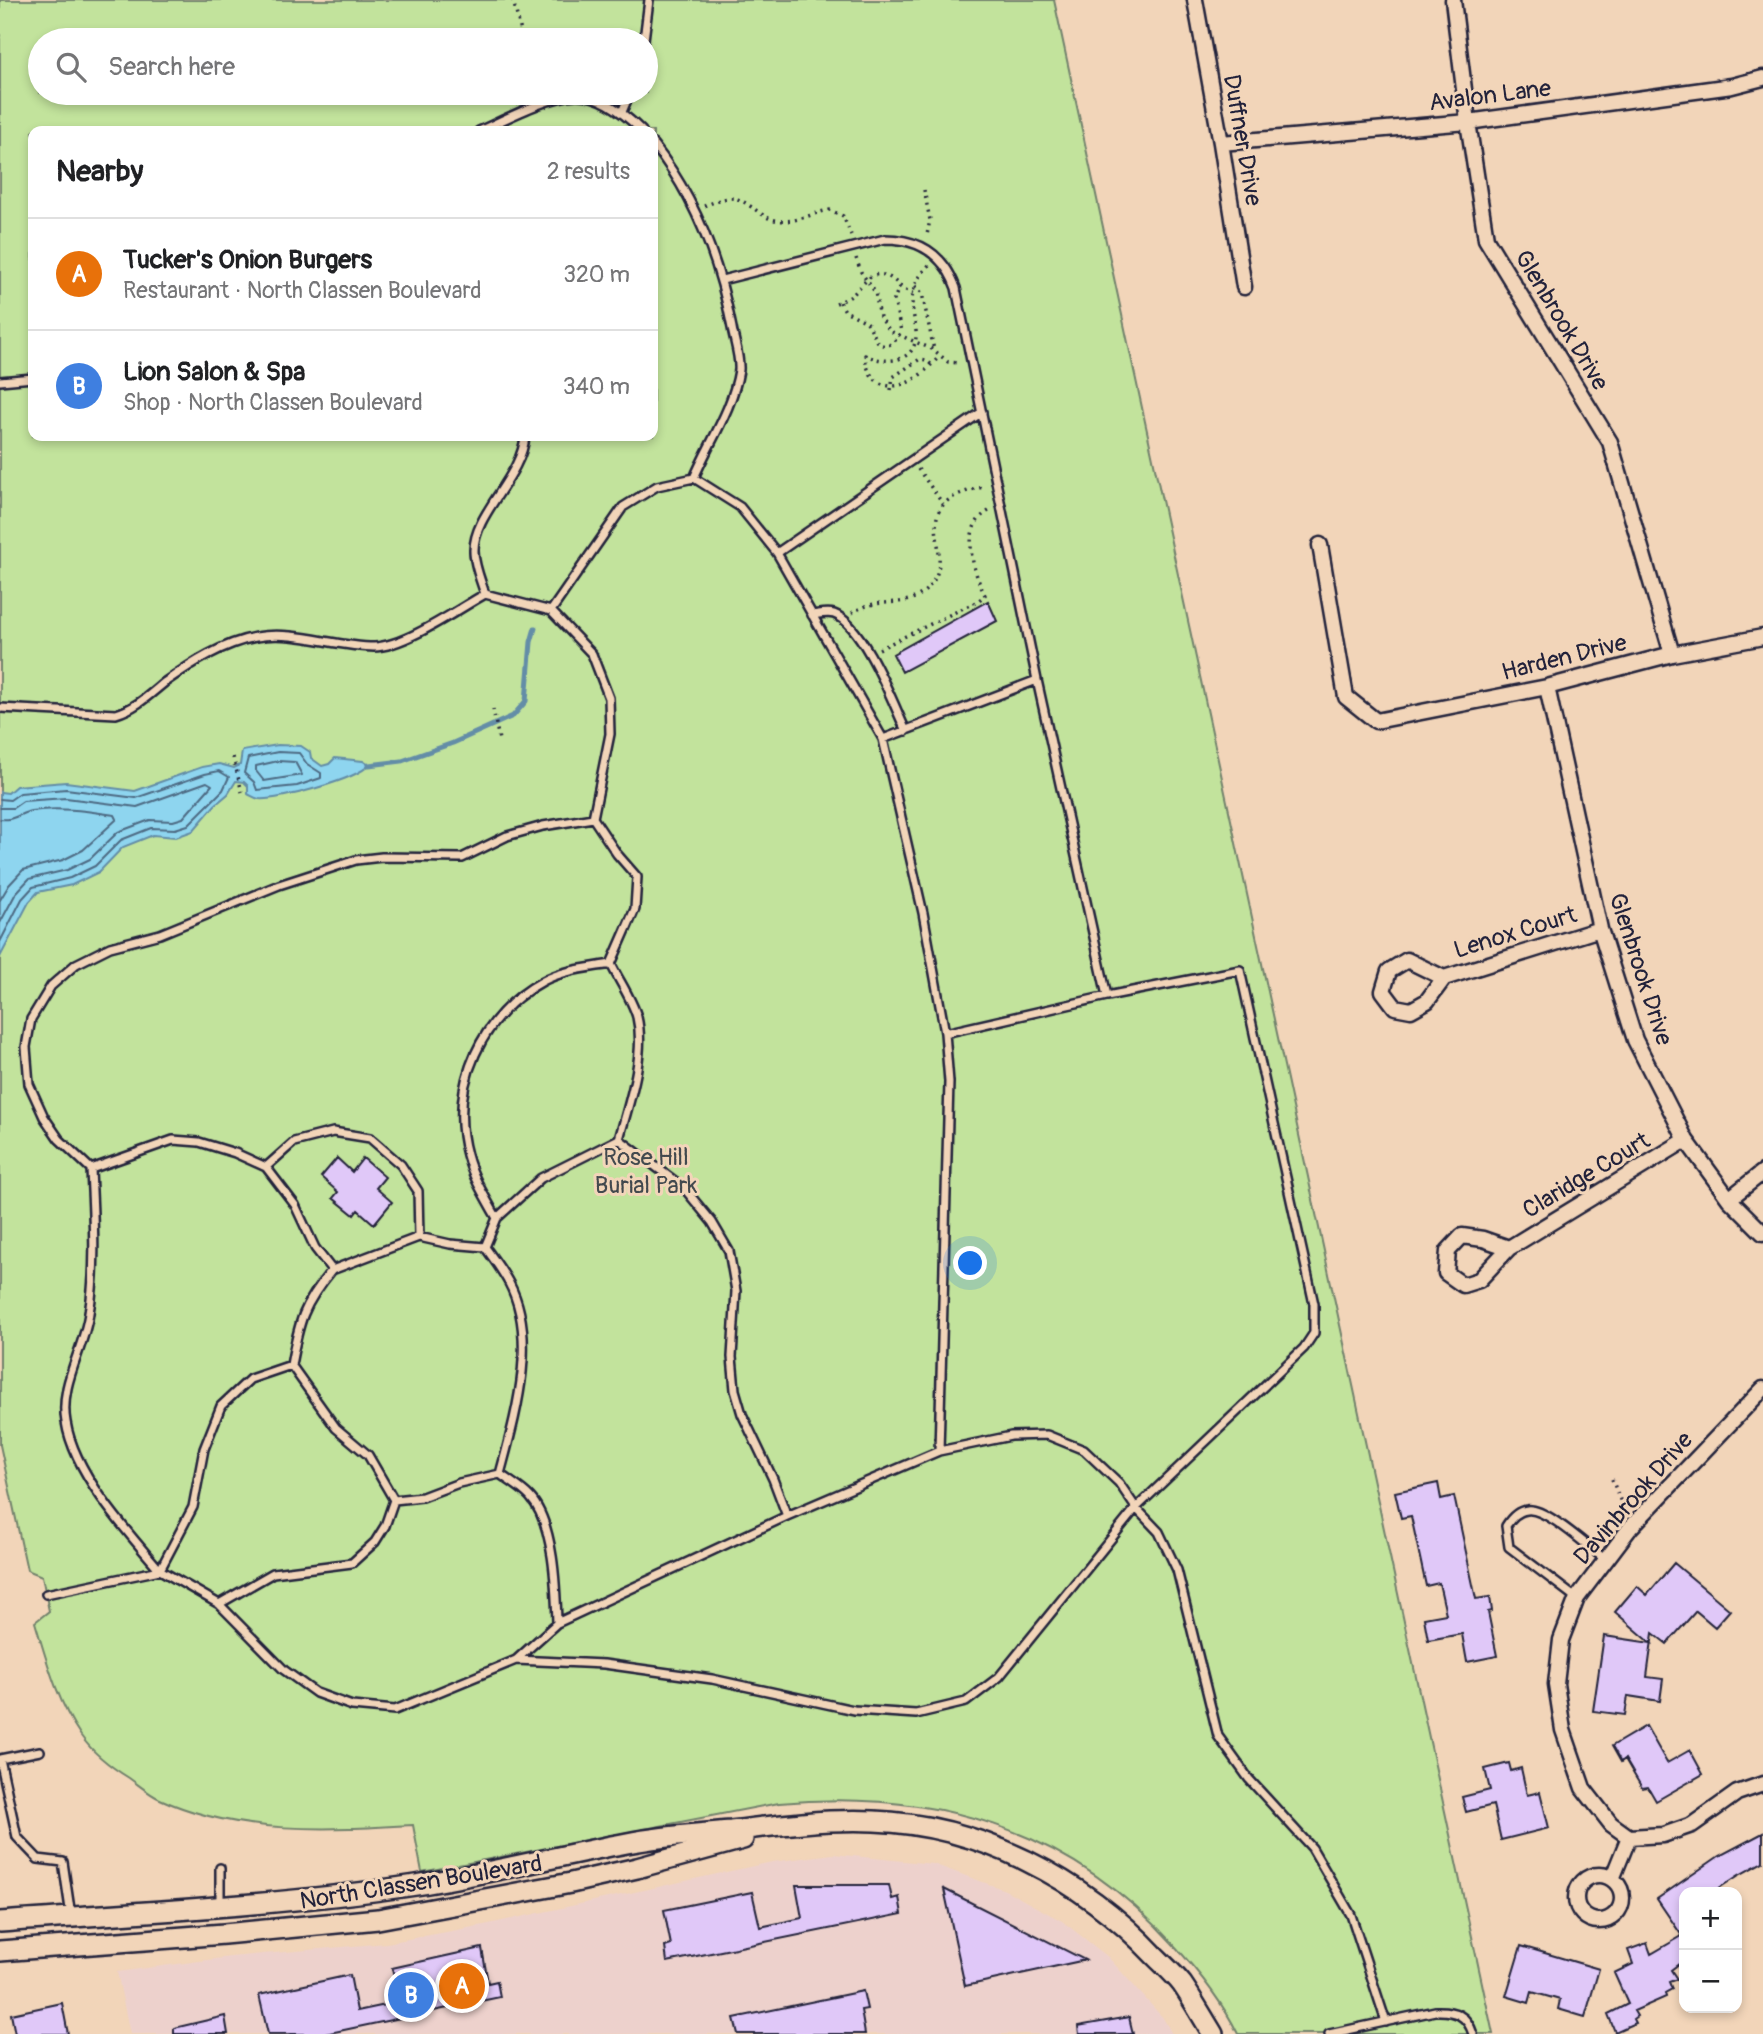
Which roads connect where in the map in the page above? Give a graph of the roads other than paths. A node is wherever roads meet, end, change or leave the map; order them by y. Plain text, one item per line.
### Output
1 (649, 0) edge
2 (1195, 0) edge
3 (1453, 0) edge
4 (646, 28) edge
5 (1763, 78) edge
6 (538, 105) edge
7 (609, 105) edge
8 (625, 105) edge
9 (622, 112) junction
10 (1468, 122) junction
11 (490, 126) edge
12 (637, 126) edge
13 (1222, 143) junction
14 (658, 150) edge
15 (722, 280) junction
16 (1244, 288) dead end
17 (28, 378) edge
18 (0, 381) edge
19 (982, 412) junction
20 (525, 441) edge
21 (694, 478) junction
22 (1320, 545) dead end
23 (777, 553) junction
24 (485, 594) junction
25 (551, 611) junction
26 (812, 615) junction
27 (1763, 636) edge
28 (1672, 654) junction
29 (1037, 680) junction
30 (1547, 687) junction
31 (0, 709) edge
32 (906, 730) junction
33 (883, 739) junction
34 (593, 818) junction
35 (1600, 929) junction
36 (611, 964) junction
37 (1444, 978) dead end
38 (1107, 996) junction
39 (945, 1033) junction
40 (619, 1139) junction
41 (1686, 1140) junction
42 (266, 1167) junction
43 (92, 1169) junction
44 (1763, 1172) edge
45 (1729, 1199) junction
46 (497, 1217) junction
47 (1763, 1233) edge
48 (419, 1237) junction
49 (485, 1247) junction
50 (1509, 1248) dead end
51 (332, 1270) junction
52 (291, 1365) junction
53 (1763, 1389) edge
54 (939, 1451) junction
55 (500, 1474) junction
56 (394, 1500) junction
57 (1136, 1508) junction
58 (787, 1517) junction
59 (1605, 1559) junction
60 (160, 1570) junction
61 (46, 1594) dead end
62 (1577, 1598) junction
63 (219, 1604) junction
64 (557, 1623) junction
65 (516, 1660) junction
66 (40, 1751) dead end
67 (1763, 1784) edge
68 (801, 1823) junction
69 (1629, 1837) junction
70 (220, 1868) dead end
71 (1612, 1879) dead end
72 (220, 1907) junction
73 (71, 1917) junction
74 (0, 1922) edge
75 (224, 1934) junction
76 (0, 1951) edge
77 (1386, 2022) junction
78 (1213, 2034) edge
79 (1329, 2034) edge
80 (1473, 2034) edge

1 - 4 lane
2 - 13 street, Duffner Drive
3 - 10 street, Glenbrook Drive
5 - 10 street, Avalon Lane
6 - 11 lane
7 - 9 lane
8 - 9 lane
9 - 12 lane
10 - 13 street, Avalon Lane
10 - 28 street, Glenbrook Drive
13 - 16 street, Duffner Drive
14 - 15 lane
15 - 19 lane
15 - 21 lane
17 - 18 lane
19 - 23 lane
19 - 29 lane
20 - 24 lane
21 - 23 lane
21 - 25 lane
22 - 30 street, Harden Drive
23 - 26 lane
24 - 25 lane
24 - 31 lane
25 - 34 lane
26 - 32 lane
26 - 33 lane
27 - 28 street, Harden Drive
28 - 30 street, Harden Drive
29 - 32 lane
29 - 38 lane
30 - 35 street, Glenbrook Drive
32 - 33 lane
33 - 39 lane
34 - 36 lane
34 - 43 lane
35 - 37 street, Lenox Court
35 - 41 street, Glenbrook Drive
36 - 40 lane
36 - 46 lane
38 - 39 lane
38 - 57 lane
39 - 54 lane
40 - 46 lane
40 - 58 lane
41 - 45 street, Glenbrook Drive
41 - 50 street, Claridge Court
42 - 43 lane
42 - 48 lane
42 - 51 lane
43 - 60 lane
44 - 45 street
45 - 47 street, Glenbrook Drive
46 - 49 lane
48 - 49 lane
48 - 51 lane
49 - 55 lane
51 - 52 lane
52 - 56 lane
52 - 60 lane
53 - 59 street, Davinbrook Drive
54 - 57 lane
54 - 58 lane
55 - 56 lane
55 - 64 lane
56 - 63 lane
57 - 65 lane
57 - 77 lane
58 - 64 lane
59 - 62 street, Davinbrook Drive
59 - 62 lane
60 - 61 lane
60 - 63 lane
62 - 69 street, Davinbrook Drive
63 - 65 lane
64 - 65 lane
66 - 73 lane
67 - 69 street
68 - 72 main road, North Classen Boulevard
68 - 75 main road, North Classen Boulevard
68 - 78 main road, North Classen Boulevard
69 - 71 street
70 - 72 lane
72 - 73 main road, North Classen Boulevard
72 - 75 main road
73 - 74 main road, North Classen Boulevard
75 - 76 main road, North Classen Boulevard
77 - 79 lane
77 - 80 lane

